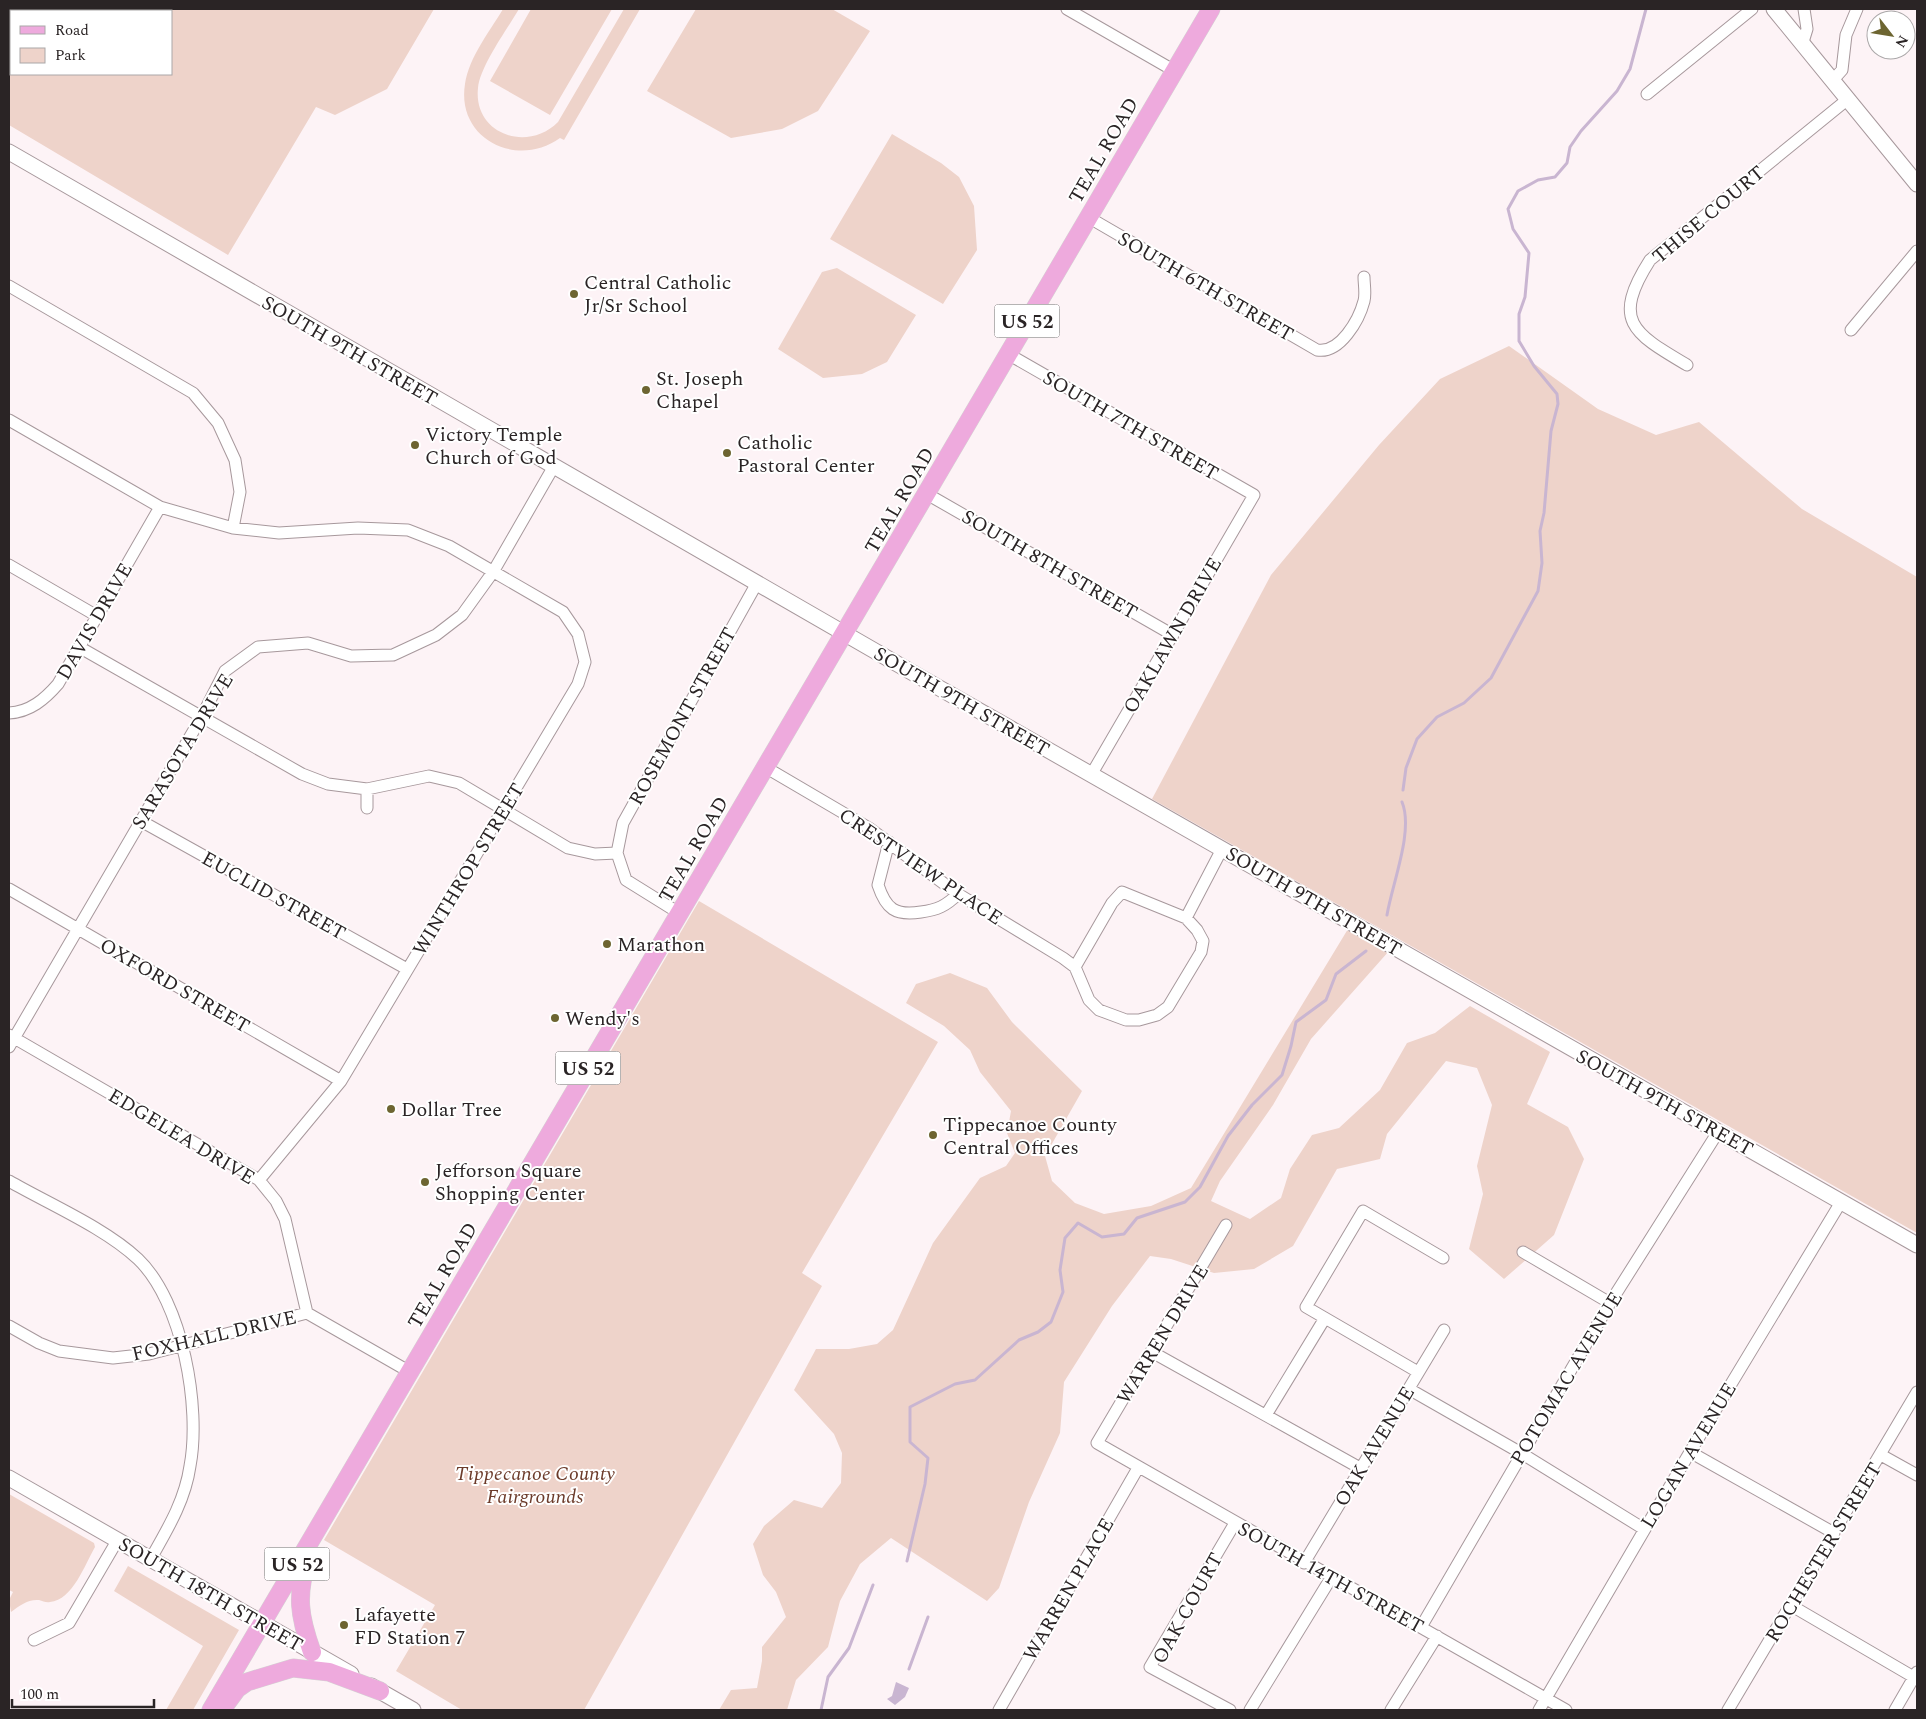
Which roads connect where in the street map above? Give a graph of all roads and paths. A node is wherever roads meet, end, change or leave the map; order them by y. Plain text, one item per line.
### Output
1 (1067, 9) edge
2 (1211, 9) edge
3 (1752, 9) edge
4 (1774, 9) edge
5 (1804, 9) edge
6 (1857, 9) edge
7 (1082, 12) edge
8 (1803, 42) junction
9 (1173, 70) junction
10 (1833, 80) junction
11 (1647, 94) dead end
12 (1848, 99) junction
13 (9, 152) edge
14 (1917, 184) edge
15 (1088, 217) junction
16 (1917, 251) edge
17 (1364, 277) dead end
18 (9, 286) edge
19 (1851, 330) dead end
20 (1008, 354) junction
21 (1687, 365) dead end
22 (9, 420) edge
23 (554, 466) junction
24 (927, 494) junction
25 (1254, 495) joint
26 (160, 507) junction
27 (233, 528) junction
28 (9, 565) edge
29 (493, 572) junction
30 (757, 583) junction
31 (96, 616) junction
32 (845, 634) junction
33 (1172, 634) junction
34 (79, 648) junction
35 (9, 713) edge
36 (201, 718) junction
37 (765, 767) junction
38 (1091, 775) junction
39 (367, 789) junction
40 (366, 808) dead end
41 (504, 810) junction
42 (141, 821) junction
43 (889, 842) junction
44 (1222, 849) junction
45 (617, 853) junction
46 (9, 889) edge
47 (958, 894) junction
48 (679, 913) junction
49 (1186, 918) junction
50 (78, 928) junction
51 (1075, 967) junction
52 (407, 969) junction
53 (11, 1040) edge
54 (341, 1081) junction
55 (1718, 1132) junction
56 (259, 1180) junction
57 (9, 1181) edge
58 (1841, 1202) junction
59 (1226, 1225) dead end
60 (1917, 1245) edge
61 (1523, 1252) dead end
62 (1443, 1258) dead end
63 (1610, 1303) junction
64 (307, 1314) junction
65 (1325, 1318) junction
66 (9, 1326) edge
67 (1444, 1330) dead end
68 (182, 1346) junction
69 (1152, 1352) junction
70 (410, 1372) junction
71 (1418, 1372) junction
72 (1409, 1389) junction
73 (1917, 1392) edge
74 (1266, 1415) junction
75 (1097, 1443) joint
76 (1690, 1452) junction
77 (1521, 1453) junction
78 (1881, 1455) junction
79 (1138, 1468) junction
80 (1360, 1468) junction
81 (1917, 1475) edge
82 (9, 1478) edge
83 (333, 1503) junction
84 (1235, 1523) junction
85 (1644, 1529) junction
86 (1834, 1533) junction
87 (117, 1541) junction
88 (150, 1560) junction
89 (1304, 1563) junction
90 (1331, 1578) junction
91 (1792, 1606) junction
92 (261, 1624) junction
93 (1420, 1627) junction
94 (1437, 1636) junction
95 (34, 1640) dead end
96 (312, 1652) junction
97 (1916, 1676) edge
98 (380, 1691) junction
99 (1546, 1698) junction
100 (211, 1710) edge
101 (221, 1710) edge
102 (413, 1710) edge
103 (999, 1710) edge
104 (1230, 1710) edge
105 (1250, 1710) edge
106 (1391, 1710) edge
107 (1539, 1710) edge
108 (1566, 1710) edge
109 (1728, 1710) edge
110 (1895, 1710) edge

1 - 7 street
2 - 9 main road, TEAL ROAD / US 52
3 - 11 street
4 - 8 street
5 - 8 street
6 - 10 street
7 - 9 street
8 - 10 street
9 - 15 main road, TEAL ROAD / US 52
10 - 12 street
12 - 14 street
12 - 21 street, THISE COURT
13 - 23 street, SOUTH 9TH STREET
15 - 17 street, SOUTH 6TH STREET
15 - 20 main road, TEAL ROAD / US 52
16 - 19 street
18 - 27 street
20 - 24 main road, TEAL ROAD / US 52
20 - 25 street, SOUTH 7TH STREET
22 - 26 street, WINTHROP STREET
23 - 29 street, SARASOTA DRIVE
23 - 30 street, SOUTH 9TH STREET
24 - 32 main road, TEAL ROAD / US 52
24 - 33 street, SOUTH 8TH STREET
25 - 33 street, OAKLAWN DRIVE
26 - 27 street, WINTHROP STREET
26 - 31 street, DAVIS DRIVE
27 - 29 street, WINTHROP STREET
28 - 31 street
29 - 36 street, SARASOTA DRIVE
29 - 41 street, WINTHROP STREET
30 - 32 street, SOUTH 9TH STREET
30 - 45 street, ROSEMONT STREET
31 - 34 street, DAVIS DRIVE
32 - 37 main road, TEAL ROAD / US 52
32 - 38 street, SOUTH 9TH STREET
33 - 38 street, OAKLAWN DRIVE
34 - 35 street, DAVIS DRIVE
34 - 36 street
36 - 39 street
36 - 42 street, SARASOTA DRIVE
37 - 43 street, CRESTVIEW PLACE
37 - 48 main road, TEAL ROAD / US 52
38 - 44 street, SOUTH 9TH STREET
39 - 40 street
39 - 41 street
41 - 45 street
41 - 52 street, WINTHROP STREET
42 - 50 street, SARASOTA DRIVE
42 - 52 street, EUCLID STREET
43 - 47 street, CRESTVIEW PLACE
43 - 47 street
44 - 49 street
44 - 55 street, SOUTH 9TH STREET
45 - 48 street
46 - 50 street, OXFORD STREET
47 - 51 street, CRESTVIEW PLACE
48 - 70 main road, TEAL ROAD / US 52
49 - 51 street
49 - 51 street
50 - 53 street, SARASOTA DRIVE
50 - 54 street, OXFORD STREET
52 - 54 street, WINTHROP STREET
53 - 56 street, EDGELEA DRIVE
54 - 56 street, WINTHROP STREET
55 - 58 street, SOUTH 9TH STREET
55 - 63 street, POTOMAC AVENUE
56 - 64 street, EDGELEA DRIVE
57 - 68 street
58 - 60 street, SOUTH 9TH STREET
58 - 76 street, LOGAN AVENUE
59 - 69 street, WARREN DRIVE
61 - 63 street
62 - 65 street
63 - 77 street, POTOMAC AVENUE
64 - 68 street, FOXHALL DRIVE
64 - 70 street
65 - 71 street
65 - 74 street
66 - 68 street, FOXHALL DRIVE
67 - 71 street, OAK AVENUE
68 - 88 street
69 - 74 street
69 - 75 street, WARREN DRIVE
70 - 83 main road, TEAL ROAD / US 52
71 - 72 street, OAK AVENUE
72 - 77 street
72 - 80 street, OAK AVENUE
73 - 78 street, ROCHESTER STREET
74 - 80 street
75 - 79 street, SOUTH 14TH STREET
76 - 85 street, LOGAN AVENUE
76 - 86 street
77 - 85 street
77 - 93 street, POTOMAC AVENUE
78 - 81 street
78 - 86 street, ROCHESTER STREET
79 - 84 street, SOUTH 14TH STREET
79 - 103 street, WARREN PLACE
80 - 89 street, OAK AVENUE
82 - 87 street, SOUTH 18TH STREET
83 - 92 main road, TEAL ROAD / US 52
83 - 96 main road
84 - 89 street, SOUTH 14TH STREET
84 - 104 street, OAK COURT
85 - 99 street, LOGAN AVENUE
86 - 91 street, ROCHESTER STREET
87 - 88 street, SOUTH 18TH STREET
87 - 95 street
88 - 92 street, SOUTH 18TH STREET
89 - 90 street, SOUTH 14TH STREET
90 - 93 street, SOUTH 14TH STREET
90 - 105 street
91 - 97 street
91 - 109 street, ROCHESTER STREET
92 - 96 street, SOUTH 18TH STREET
92 - 100 main road, TEAL ROAD / US 52
93 - 94 street, SOUTH 14TH STREET
94 - 99 street, SOUTH 14TH STREET
94 - 106 street
96 - 98 street, SOUTH 18TH STREET
97 - 110 street
98 - 101 main road
98 - 102 street, SOUTH 18TH STREET
99 - 107 street, LOGAN AVENUE
99 - 108 street, SOUTH 14TH STREET

